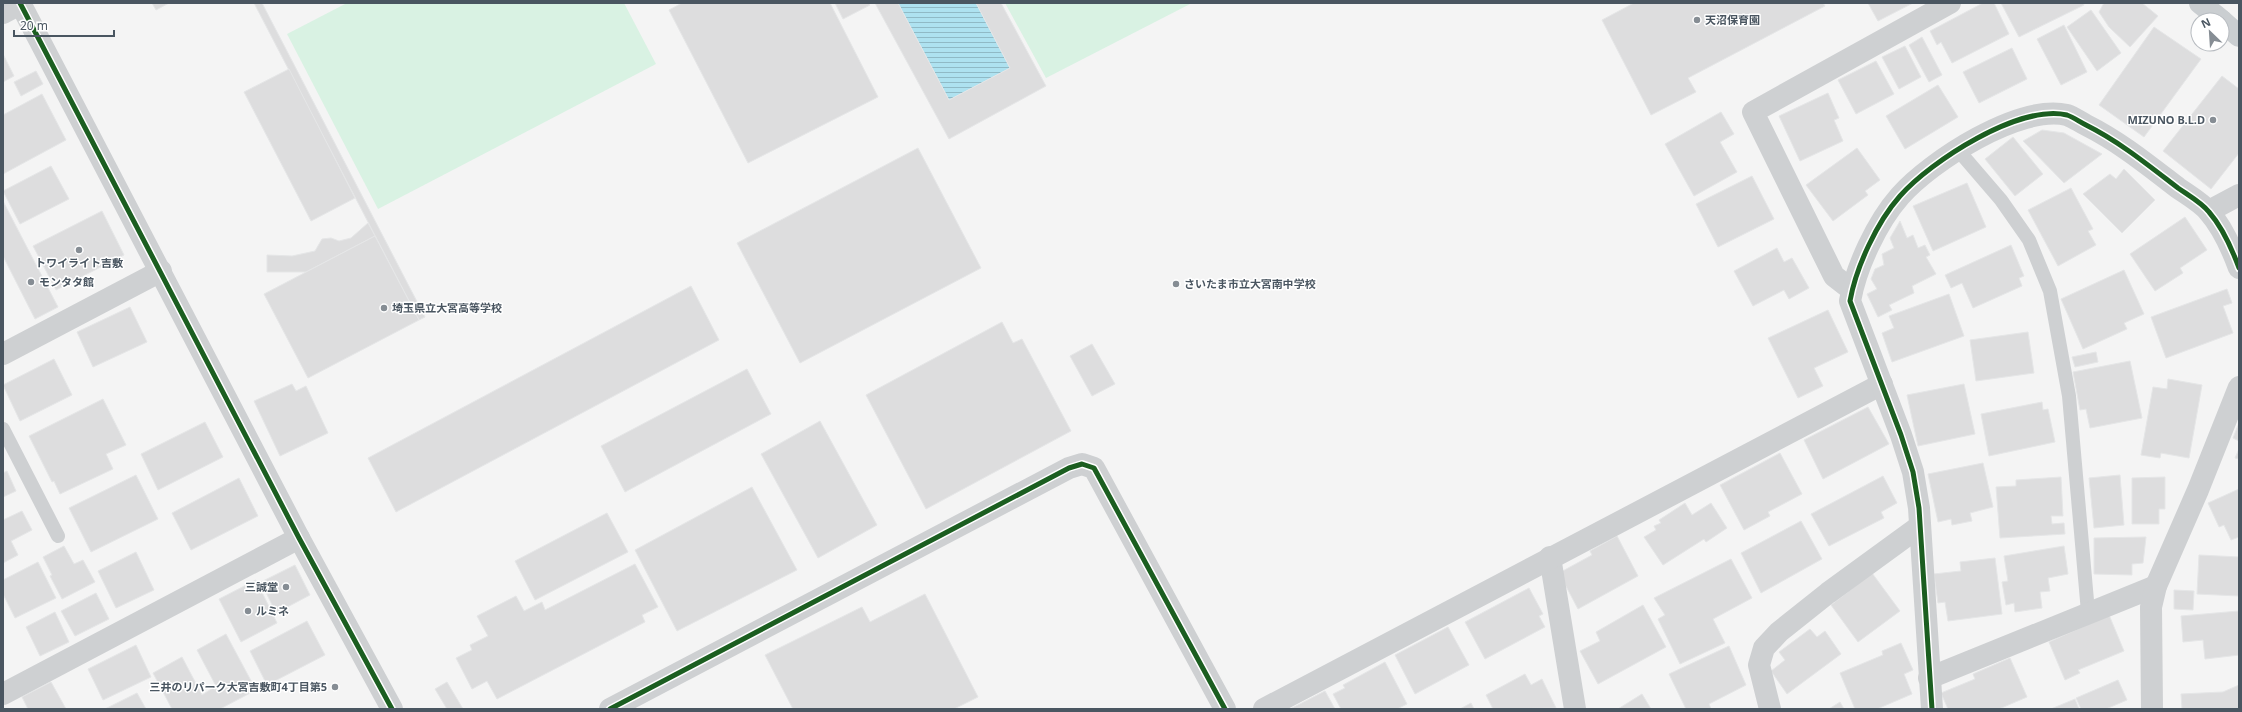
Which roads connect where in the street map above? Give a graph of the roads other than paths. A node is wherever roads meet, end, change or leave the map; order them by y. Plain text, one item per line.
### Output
1 (1950, 3) edge
2 (2200, 3) edge
3 (14, 6) edge
4 (2211, 12) edge
5 (2230, 28) edge
6 (2239, 36) edge
7 (1958, 150) junction
8 (2239, 194) edge
9 (2209, 211) junction
10 (2239, 268) edge
11 (161, 271) junction
12 (1852, 290) junction
13 (3, 354) edge
14 (1882, 384) junction
15 (2239, 388) edge
16 (3, 429) edge
17 (1920, 526) junction
18 (58, 536) dead end
19 (299, 538) junction
20 (1550, 558) junction
21 (2156, 586) junction
22 (2088, 612) junction
23 (1929, 678) junction
24 (3, 694) edge
25 (392, 709) edge
26 (610, 709) edge
27 (1225, 709) edge
28 (1264, 709) edge
29 (1575, 709) edge
30 (1770, 709) edge
31 (1932, 709) edge
32 (2152, 709) edge

1 - 12 street
2 - 4 main road
3 - 11 street
5 - 6 main road
7 - 9 street
7 - 12 street
7 - 22 lane
8 - 9 street
9 - 10 street
11 - 13 street
11 - 19 street
12 - 14 street
14 - 17 street
14 - 20 street
15 - 21 street
16 - 18 lane
17 - 23 street
17 - 30 street
19 - 24 street
19 - 25 street
20 - 28 street
20 - 29 street
21 - 22 street
21 - 32 street
22 - 23 street
23 - 31 street
26 - 27 street

